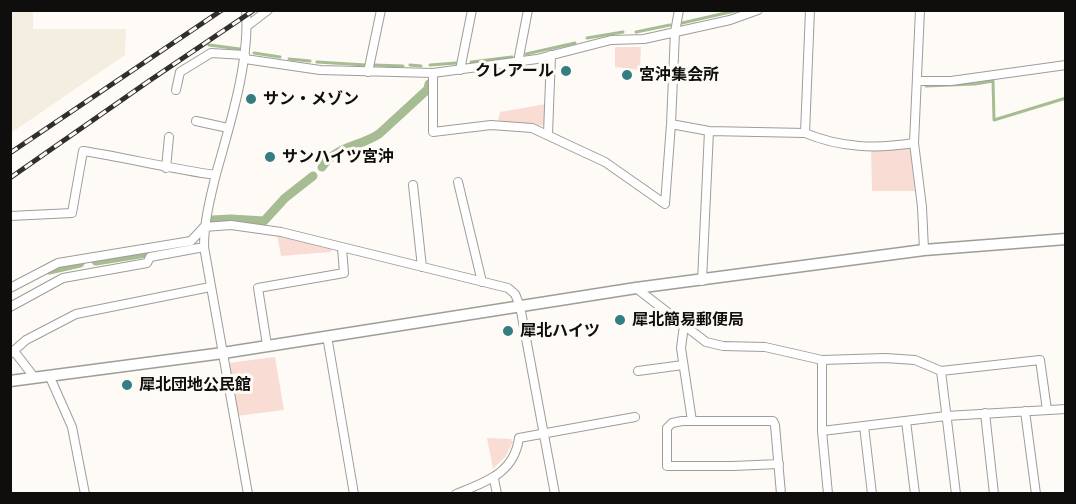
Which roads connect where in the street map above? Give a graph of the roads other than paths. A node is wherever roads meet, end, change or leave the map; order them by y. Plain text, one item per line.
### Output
1 (246, 10) edge
2 (268, 10) edge
3 (381, 10) edge
4 (472, 10) edge
5 (528, 10) edge
6 (679, 10) edge
7 (758, 10) edge
8 (810, 10) edge
9 (920, 10) edge
10 (247, 26) junction
11 (675, 32) junction
12 (551, 55) junction
13 (245, 57) junction
14 (518, 62) junction
15 (1065, 65) edge
16 (460, 70) junction
17 (368, 72) junction
18 (433, 73) junction
19 (917, 81) junction
20 (176, 90) dead end
21 (196, 121) dead end
22 (671, 124) junction
23 (228, 128) junction
24 (709, 131) junction
25 (805, 133) junction
26 (548, 134) junction
27 (169, 137) dead end
28 (914, 143) junction
29 (166, 168) junction
30 (216, 175) junction
31 (458, 182) dead end
32 (413, 185) dead end
33 (10, 216) edge
34 (204, 227) junction
35 (1065, 239) edge
36 (204, 247) junction
37 (342, 248) junction
38 (924, 250) junction
39 (422, 267) junction
40 (702, 281) junction
41 (482, 282) junction
42 (210, 287) junction
43 (10, 288) edge
44 (636, 288) junction
45 (520, 306) junction
46 (10, 307) edge
47 (684, 325) junction
48 (327, 336) junction
49 (10, 339) edge
50 (267, 345) junction
51 (13, 351) edge
52 (223, 353) junction
53 (822, 360) junction
54 (683, 364) junction
55 (638, 371) dead end
56 (941, 371) junction
57 (49, 375) junction
58 (34, 377) junction
59 (10, 381) edge
60 (1065, 409) edge
61 (1047, 410) junction
62 (1025, 411) junction
63 (985, 413) junction
64 (946, 416) junction
65 (635, 417) dead end
66 (692, 421) junction
67 (906, 421) junction
68 (864, 426) junction
69 (822, 431) junction
70 (544, 434) junction
71 (779, 464) junction
72 (494, 479) junction
73 (85, 494) edge
74 (248, 494) edge
75 (354, 494) edge
76 (456, 494) edge
77 (497, 494) edge
78 (555, 494) edge
79 (781, 494) edge
80 (828, 494) edge
81 (872, 494) edge
82 (915, 494) edge
83 (956, 494) edge
84 (994, 494) edge
85 (1036, 494) edge

1 - 10 street
2 - 10 street
3 - 17 street
4 - 16 street
5 - 14 street
6 - 11 street
7 - 11 street
8 - 25 street
9 - 19 street
10 - 13 street
11 - 12 street
11 - 22 street
12 - 14 street
12 - 26 street
13 - 17 street
13 - 20 street
13 - 23 street
14 - 16 street
15 - 19 street
16 - 18 street
17 - 18 street
18 - 26 street
19 - 28 street
21 - 23 street
22 - 24 street
22 - 26 street
23 - 30 street
24 - 25 street
24 - 40 street
25 - 28 street
27 - 29 street
28 - 38 street
29 - 30 street
29 - 33 street
30 - 34 street
31 - 41 street
32 - 39 street
34 - 36 street
34 - 37 street
34 - 43 street
35 - 38 street
36 - 42 street
36 - 46 street
37 - 39 street
37 - 50 street
38 - 40 street
39 - 41 street
40 - 44 street
41 - 45 street
42 - 51 street
42 - 52 street
44 - 45 street
44 - 47 street
45 - 48 street
45 - 70 street
47 - 53 street
47 - 54 street
48 - 50 street
48 - 75 street
49 - 51 street
50 - 52 street
51 - 58 street
52 - 57 street
52 - 74 street
53 - 56 street
53 - 69 street
54 - 55 street
54 - 66 street
56 - 61 street
56 - 64 street
57 - 58 street
57 - 73 street
58 - 59 street
60 - 61 street
61 - 62 street
62 - 63 street
62 - 85 street
63 - 64 street
63 - 84 street
64 - 67 street
64 - 83 street
65 - 70 street
66 - 71 street
66 - 71 street
67 - 68 street
67 - 82 street
68 - 69 street
68 - 81 street
69 - 80 street
70 - 72 street
70 - 78 street
71 - 79 street
72 - 76 street
72 - 77 street

